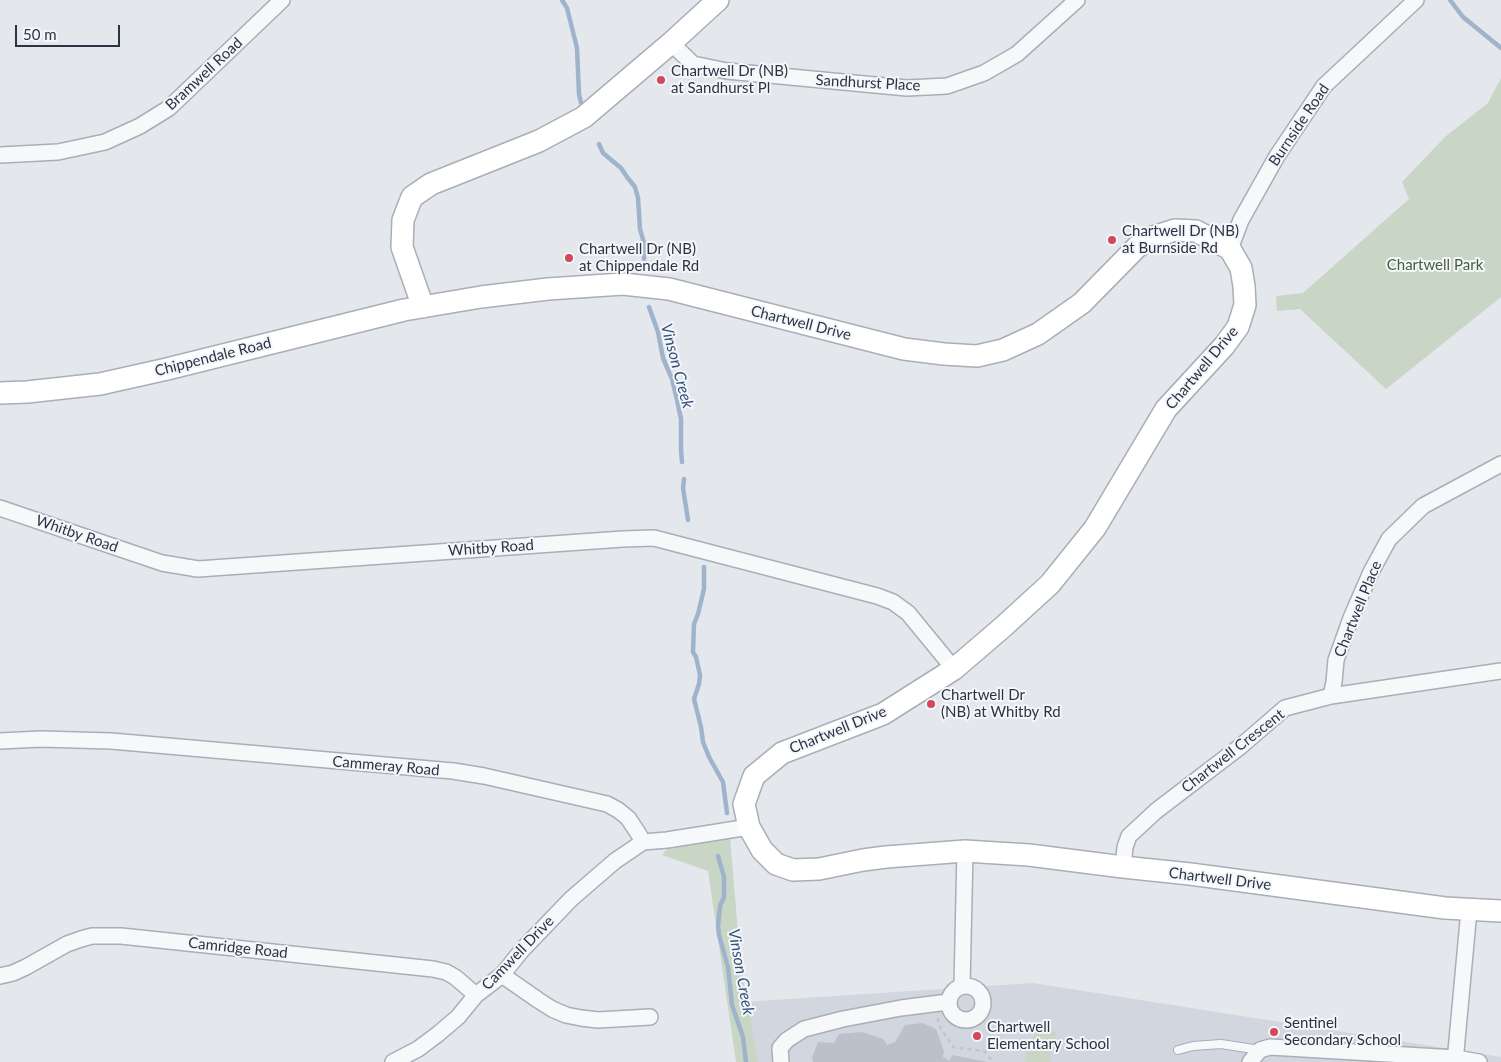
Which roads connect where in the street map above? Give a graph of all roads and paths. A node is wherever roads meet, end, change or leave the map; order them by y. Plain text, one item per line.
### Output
1 (282, 0) edge
2 (718, 0) edge
3 (1077, 0) edge
4 (1416, 0) edge
5 (671, 43) junction
6 (0, 155) edge
7 (1230, 249) junction
8 (423, 307) junction
9 (0, 393) edge
10 (1501, 464) edge
11 (0, 508) edge
12 (954, 669) junction
13 (1501, 671) edge
14 (1331, 696) junction
15 (0, 741) edge
16 (749, 827) junction
17 (643, 842) junction
18 (965, 851) junction
19 (1123, 867) junction
20 (1469, 910) junction
21 (1501, 911) edge
22 (502, 975) junction
23 (0, 976) edge
24 (962, 986) junction
25 (476, 996) junction
26 (942, 1003) junction
27 (650, 1017) dead end
28 (1178, 1050) dead end
29 (1260, 1050) junction
30 (1455, 1060) edge
31 (393, 1062) edge
32 (781, 1062) edge
33 (993, 1062) edge
34 (1250, 1062) edge
35 (1479, 1062) edge

1 - 6 street, Bramwell Road
2 - 5 street
3 - 5 street, Sandhurst Place
4 - 7 street, Burnside Road
5 - 8 street
7 - 8 street, Chartwell Drive
7 - 12 street, Chartwell Drive
8 - 9 street, Chippendale Road
10 - 14 street, Chartwell Place
11 - 12 street, Whitby Road
12 - 16 street, Chartwell Drive
13 - 14 street, Chartwell Crescent
14 - 19 street, Chartwell Crescent
15 - 17 street, Cammeray Road
16 - 17 street
16 - 18 street, Chartwell Drive
17 - 22 street, Camwell Drive
18 - 19 street, Chartwell Drive
18 - 24 street
19 - 20 street, Chartwell Drive
20 - 21 street, Chartwell Drive
20 - 30 street
22 - 25 street, Camwell Drive
22 - 27 street
23 - 25 street, Camridge Road
24 - 26 street
24 - 26 street
25 - 31 street, Camwell Drive
26 - 32 street
26 - 33 path
28 - 29 lane
29 - 30 street
29 - 34 street
30 - 35 street

